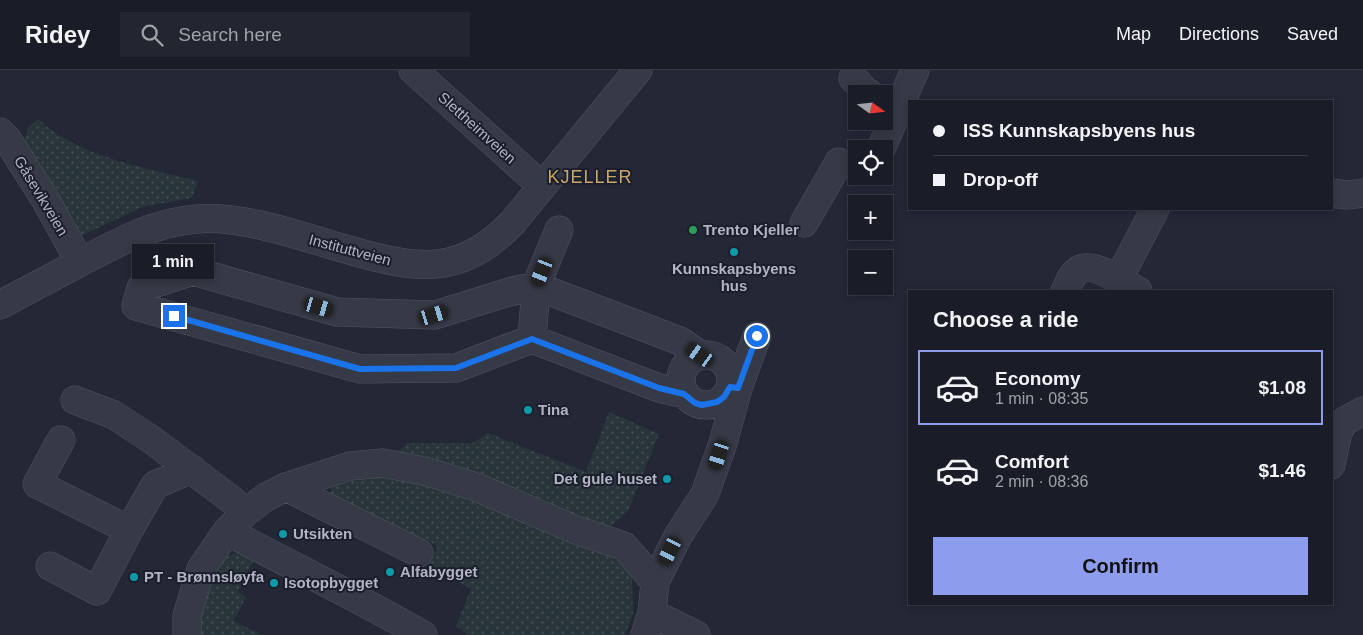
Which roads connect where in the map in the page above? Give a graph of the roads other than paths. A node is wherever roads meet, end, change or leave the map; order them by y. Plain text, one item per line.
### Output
1 (413, 70) edge
2 (638, 70) edge
3 (915, 70) edge
4 (893, 103) edge
5 (0, 132) edge
6 (838, 162) edge
7 (542, 186) junction
8 (1333, 193) edge
9 (1363, 193) edge
10 (1155, 210) edge
11 (804, 224) dead end
12 (559, 230) dead end
13 (80, 262) junction
14 (536, 286) junction
15 (1128, 286) edge
16 (1066, 290) edge
17 (0, 305) edge
18 (757, 336) dead end
19 (532, 339) junction
20 (700, 355) junction
21 (734, 387) junction
22 (684, 394) junction
23 (75, 400) dead end
24 (1363, 411) edge
25 (1335, 433) edge
26 (61, 440) dead end
27 (1333, 449) edge
28 (192, 469) junction
29 (286, 487) junction
30 (236, 522) junction
31 (130, 530) junction
32 (418, 553) dead end
33 (50, 566) dead end
34 (655, 582) junction
35 (648, 624) edge
36 (187, 635) edge
37 (422, 635) edge
38 (696, 635) edge

1 - 7 street, Slettheimveien
2 - 7 street, Instituttveien
3 - 4 street
5 - 13 street, Gåsevikveien
6 - 11 street
7 - 13 street, Instituttveien
8 - 9 street
10 - 15 street
12 - 14 street
13 - 17 street, Instituttveien
14 - 19 street
14 - 19 street
14 - 20 street
15 - 16 street
18 - 21 street
19 - 22 street
20 - 21 street
20 - 22 street
21 - 22 street
21 - 34 street
23 - 28 street
24 - 25 street
25 - 27 street
26 - 31 street
28 - 30 street
28 - 31 street
29 - 30 street
29 - 32 street
29 - 34 street
30 - 36 street
30 - 37 street
31 - 33 street
34 - 35 street
35 - 38 street

